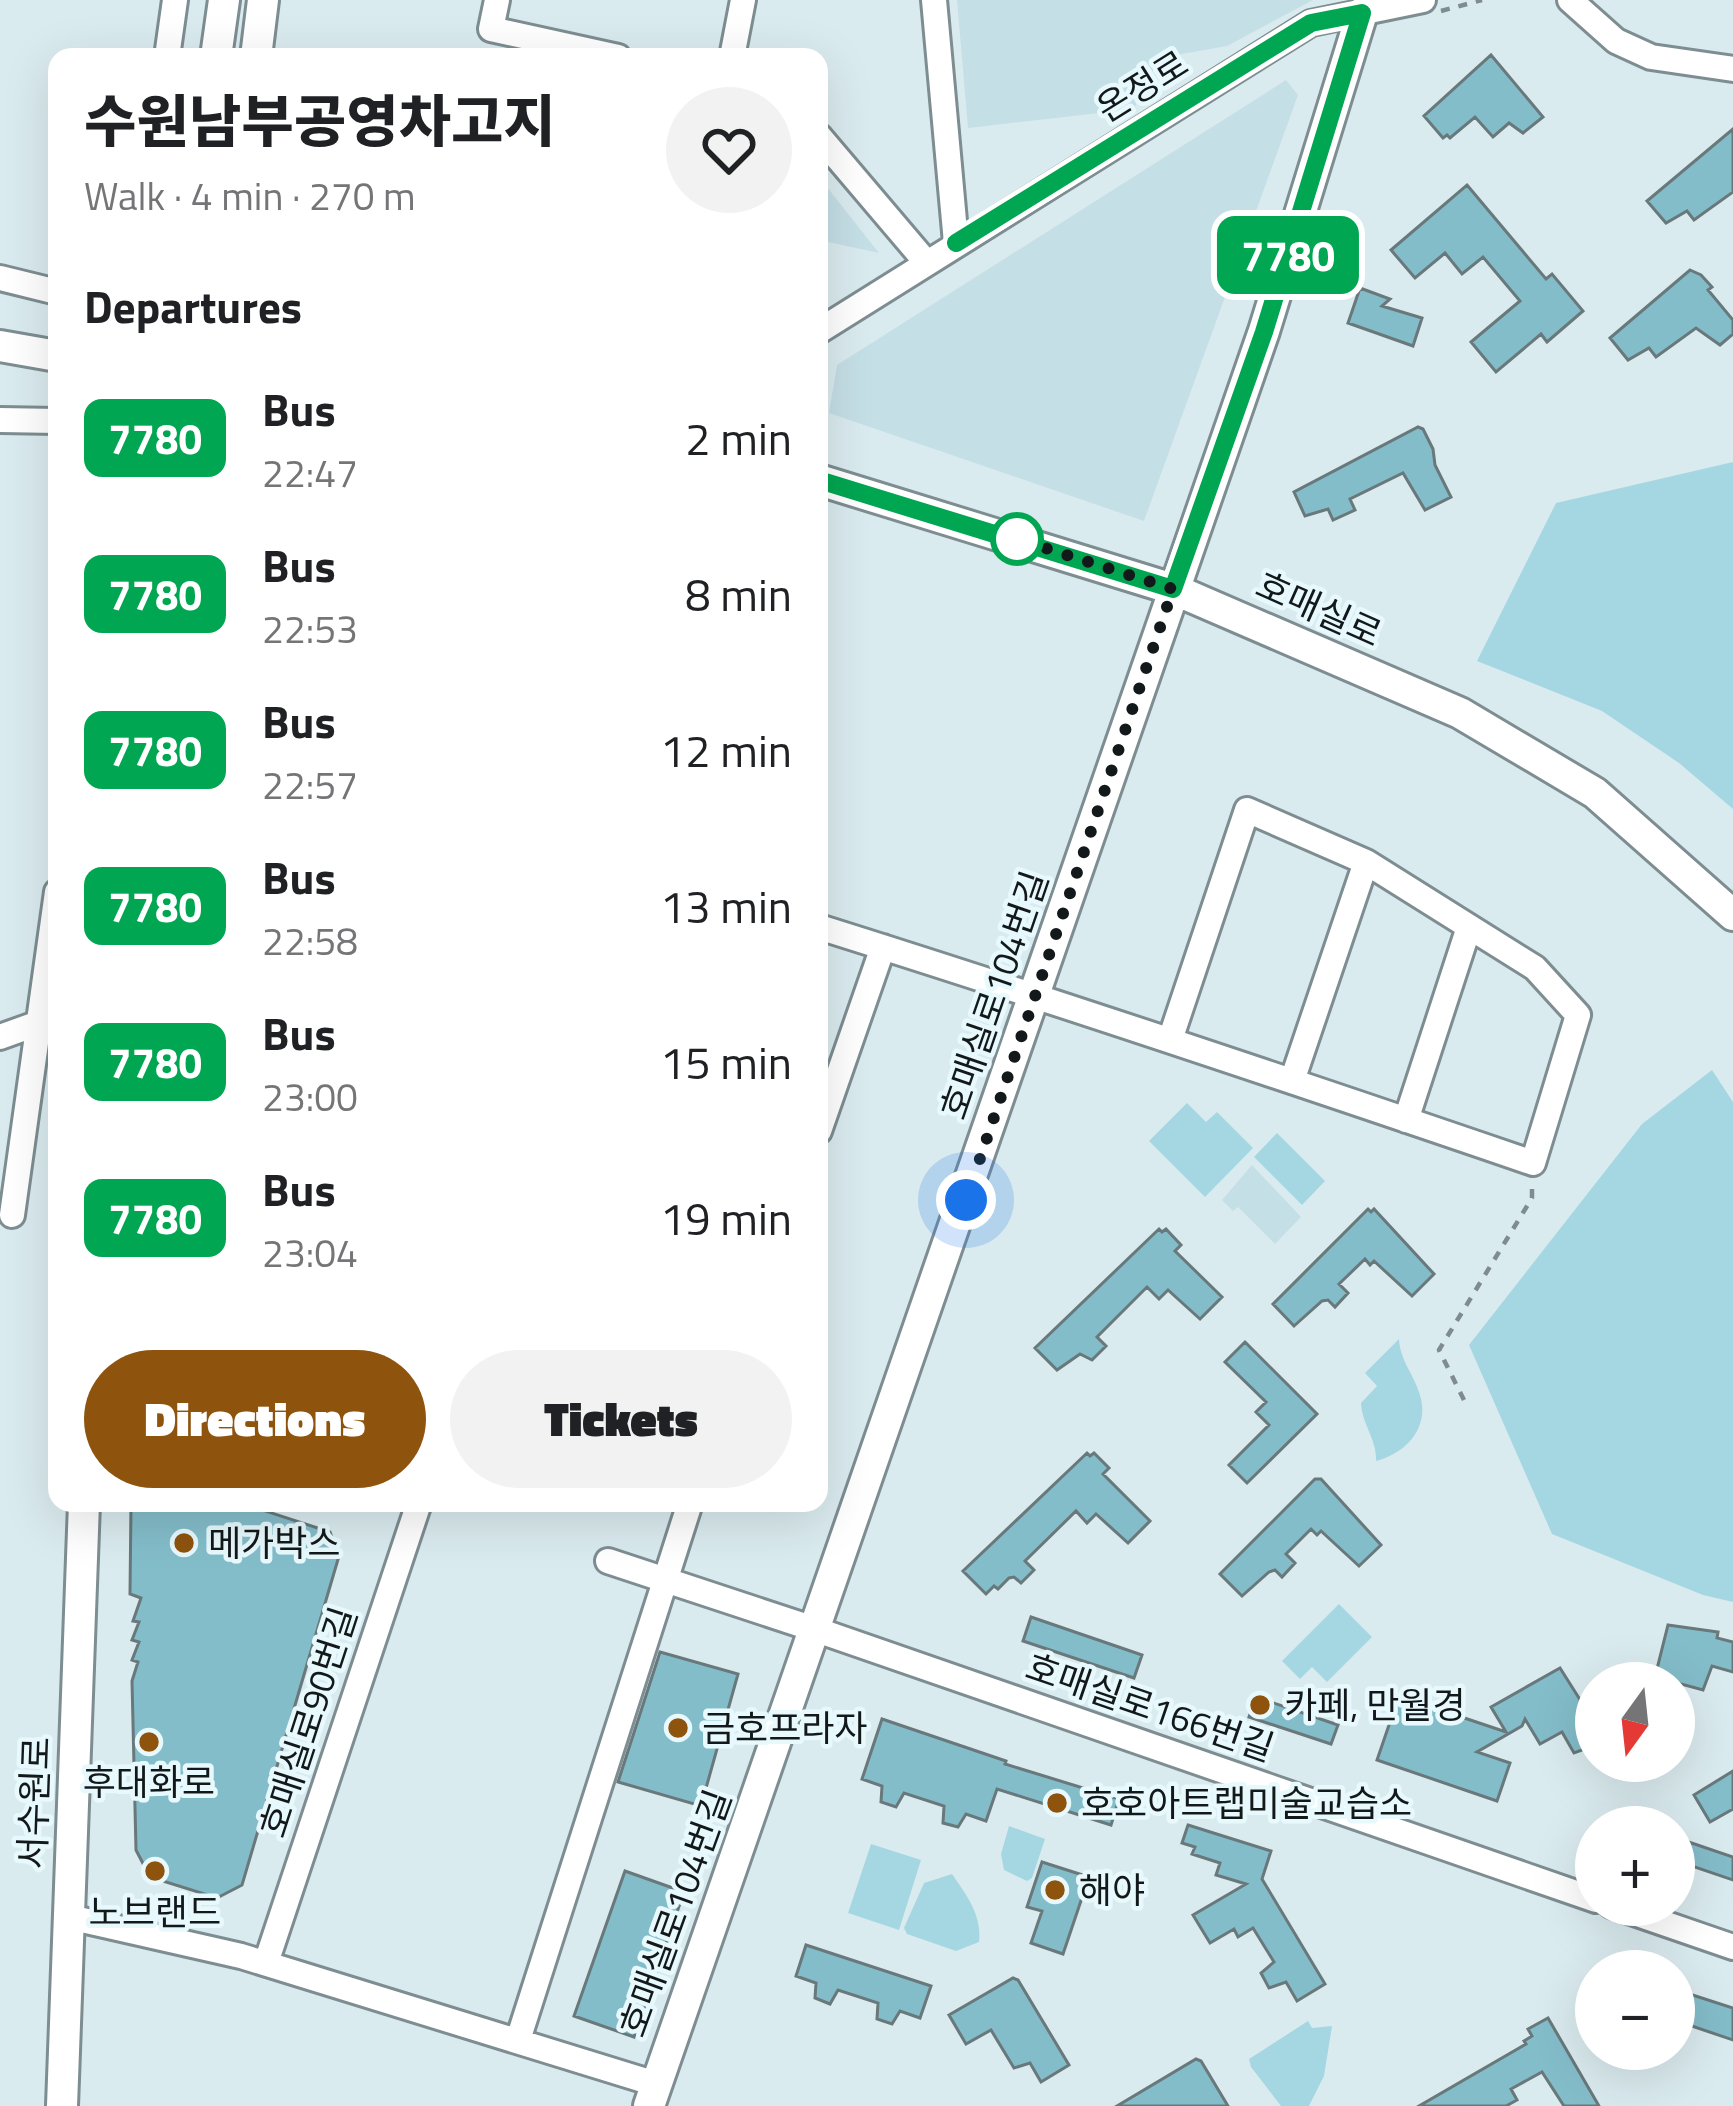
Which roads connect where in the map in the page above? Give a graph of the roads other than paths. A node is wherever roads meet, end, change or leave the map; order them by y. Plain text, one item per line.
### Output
1 (175, 0) edge
2 (224, 0) edge
3 (262, 0) edge
4 (497, 0) edge
5 (742, 0) edge
6 (934, 0) edge
7 (1423, 0) edge
8 (1570, 0) edge
9 (1363, 7) edge
10 (168, 48) edge
11 (217, 48) edge
12 (257, 48) edge
13 (579, 48) edge
14 (734, 48) edge
15 (1733, 69) edge
16 (828, 147) edge
17 (956, 243) junction
18 (926, 262) junction
19 (0, 278) edge
20 (48, 290) edge
21 (828, 326) edge
22 (0, 346) edge
23 (48, 354) edge
24 (0, 420) edge
25 (48, 421) edge
26 (828, 483) edge
27 (1173, 589) junction
28 (1366, 862) junction
29 (1733, 915) edge
30 (1469, 927) junction
31 (828, 930) edge
32 (883, 947) junction
33 (48, 949) edge
34 (1036, 995) junction
35 (36, 1024) junction
36 (0, 1036) edge
37 (1170, 1040) junction
38 (1292, 1081) junction
39 (828, 1105) edge
40 (1406, 1120) junction
41 (13, 1215) dead end
42 (84, 1512) edge
43 (416, 1512) edge
44 (687, 1512) edge
45 (608, 1562) dead end
46 (663, 1580) junction
47 (817, 1630) junction
48 (1575, 1893) edge
49 (69, 1917) junction
50 (1672, 1926) edge
51 (1733, 1947) edge
52 (266, 1964) junction
53 (518, 2040) junction
54 (653, 2095) edge
55 (62, 2106) edge

1 - 10 street
2 - 11 street
3 - 12 street
4 - 13 street
5 - 14 street
6 - 17 street
7 - 9 street, 온정로
8 - 15 street
9 - 17 street, 온정로
9 - 27 street, 호매실로104번길
16 - 18 street
17 - 18 street, 온정로
18 - 21 street, 온정로
19 - 20 street
22 - 23 street
24 - 25 street
26 - 27 street, 호매실로
27 - 29 street, 호매실로
27 - 34 street, 호매실로104번길
28 - 30 street
28 - 37 street
28 - 38 street
30 - 40 street
30 - 40 street
31 - 32 street
32 - 34 street
32 - 39 street
33 - 35 street
34 - 37 street
34 - 47 street, 호매실로104번길
35 - 36 street
35 - 41 street
37 - 38 street
38 - 40 street
42 - 49 street, 서수원로
43 - 52 street, 호매실로90번길
44 - 46 street
45 - 46 street, 호매실로166번길
46 - 47 street, 호매실로166번길
46 - 53 street
47 - 48 street, 호매실로166번길
47 - 54 street, 호매실로104번길
49 - 52 street
49 - 55 street, 서수원로
50 - 51 street
52 - 53 street
53 - 54 street

